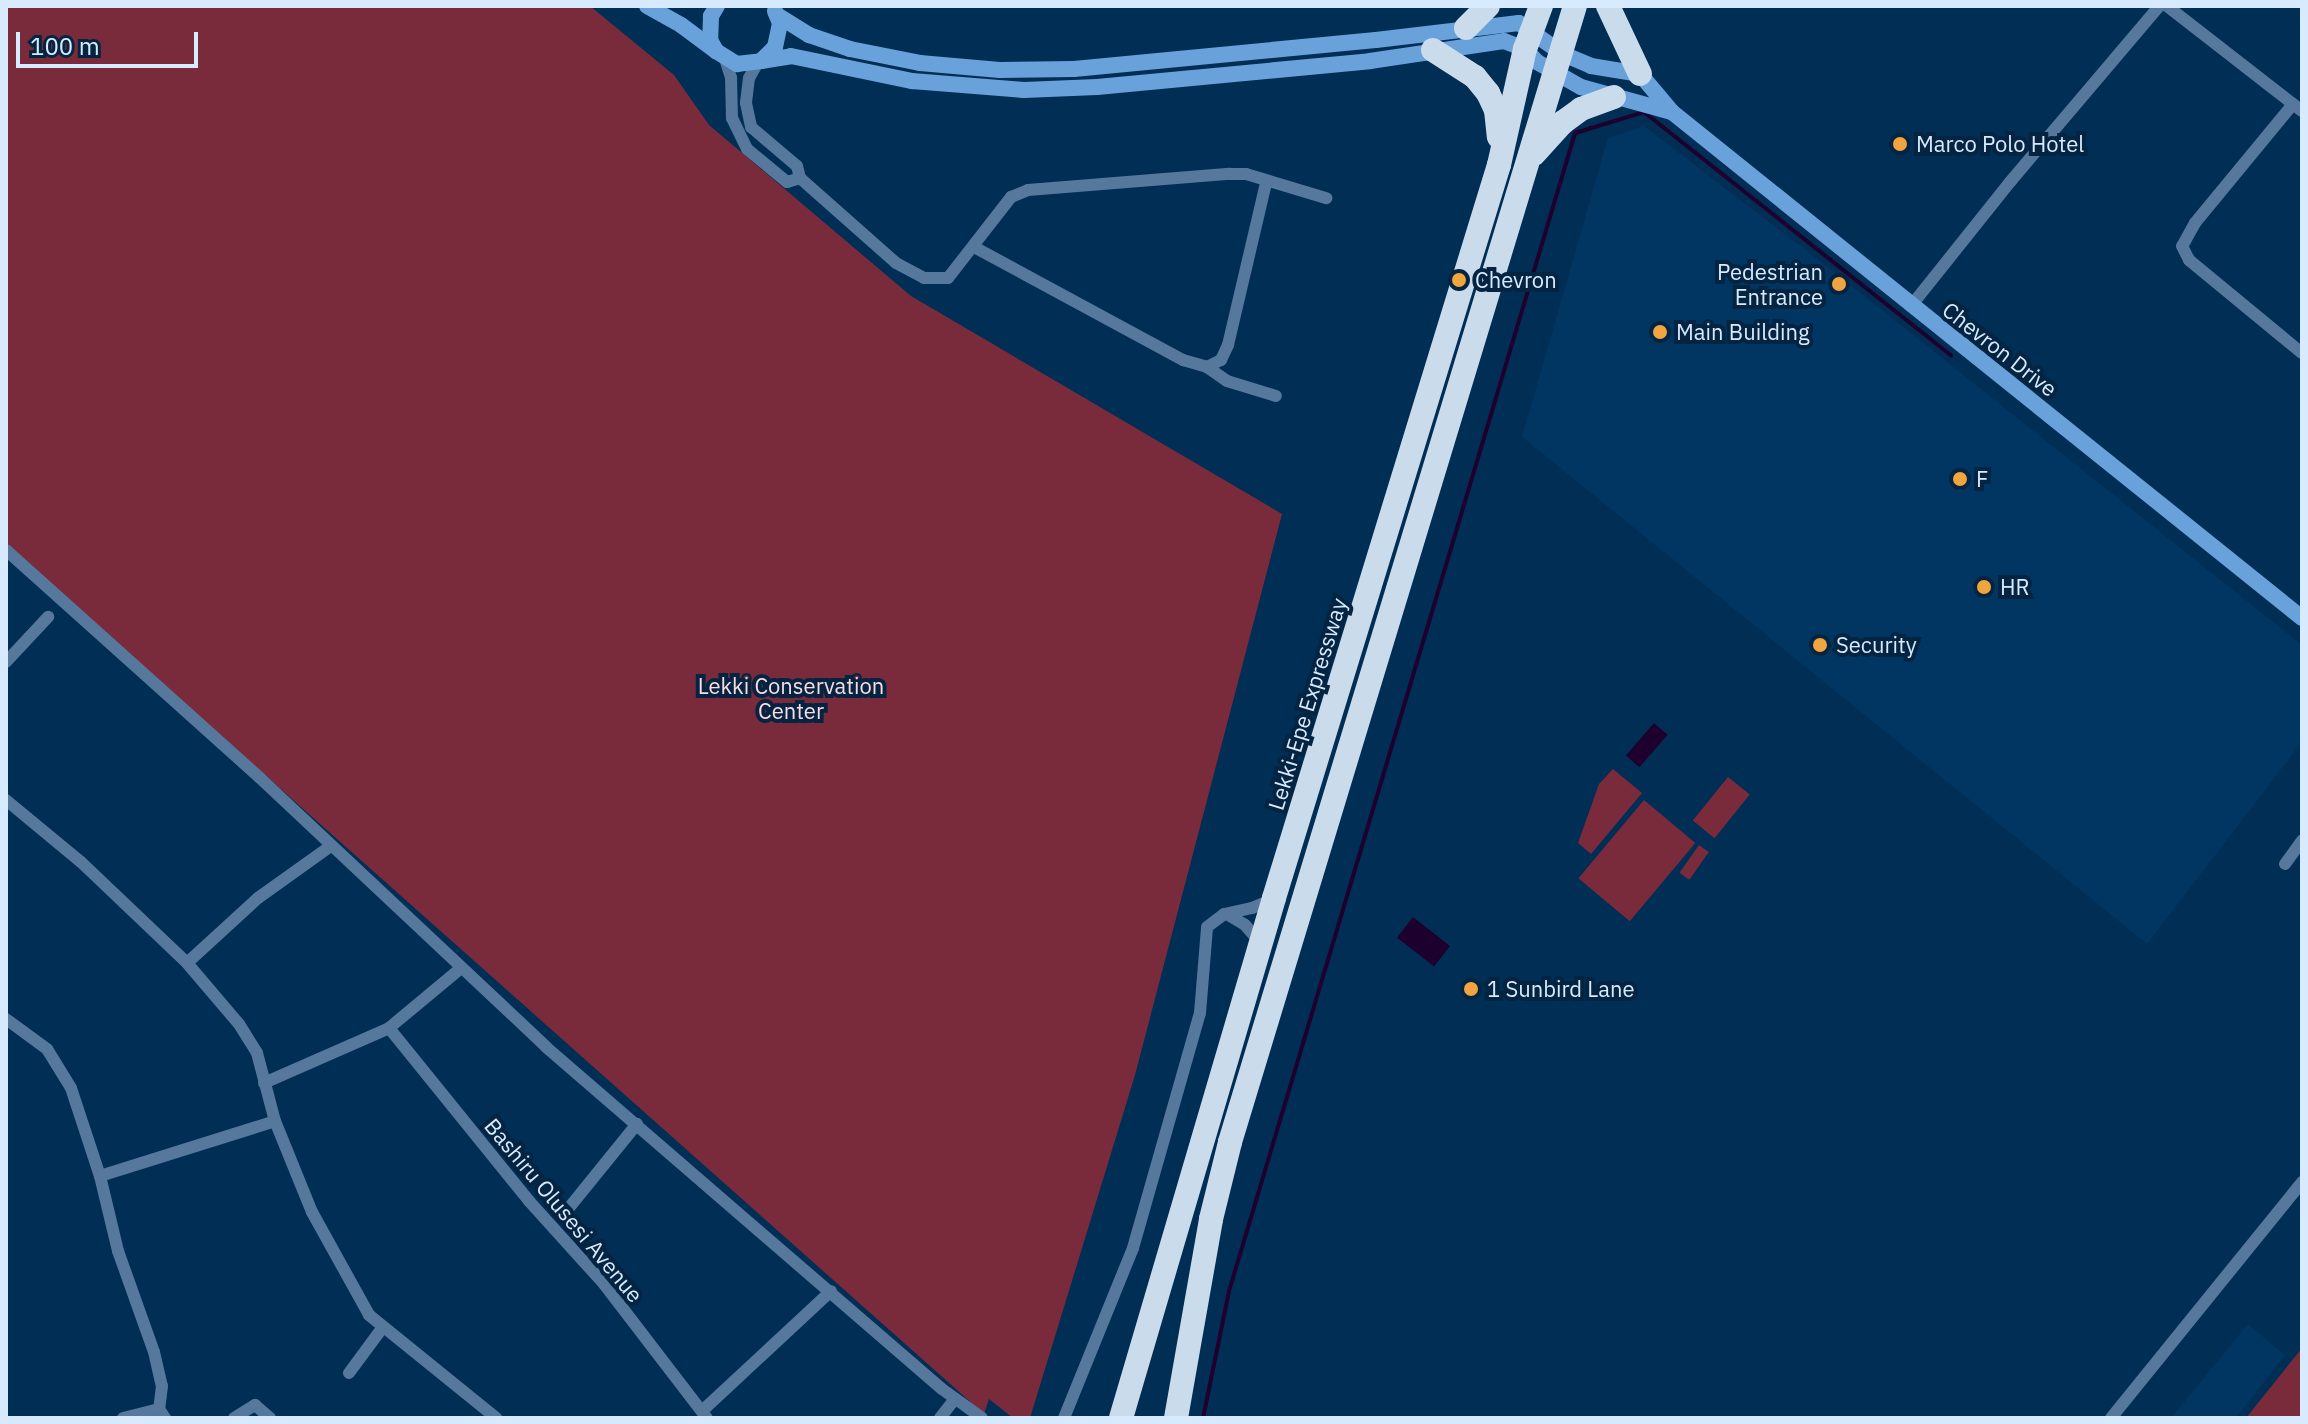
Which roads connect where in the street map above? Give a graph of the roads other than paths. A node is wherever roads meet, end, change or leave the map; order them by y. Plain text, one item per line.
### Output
1 (647, 6) edge
2 (717, 6) edge
3 (1488, 6) edge
4 (1541, 6) edge
5 (1556, 6) edge
6 (1575, 6) edge
7 (1608, 6) edge
8 (2159, 6) edge
9 (2167, 6) edge
10 (775, 10) edge
11 (1466, 28) junction
12 (1433, 50) junction
13 (1544, 52) junction
14 (720, 55) junction
15 (760, 61) junction
16 (1640, 74) junction
17 (1614, 97) junction
18 (2298, 108) edge
19 (1672, 112) junction
20 (1528, 162) junction
21 (1499, 165) junction
22 (800, 178) junction
23 (1266, 183) junction
24 (1326, 198) dead end
25 (974, 247) junction
26 (1495, 269) junction
27 (1911, 306) junction
28 (2302, 353) edge
29 (1207, 367) junction
30 (1276, 396) dead end
31 (6, 550) edge
32 (48, 617) dead end
33 (2302, 618) edge
34 (6, 662) edge
35 (6, 800) edge
36 (2302, 841) edge
37 (331, 846) junction
38 (2285, 864) dead end
39 (1274, 898) junction
40 (1226, 914) junction
41 (1260, 942) junction
42 (187, 963) junction
43 (460, 969) junction
44 (8, 1023) edge
45 (389, 1028) junction
46 (264, 1083) junction
47 (275, 1121) junction
48 (637, 1124) junction
49 (100, 1176) junction
50 (2302, 1182) edge
51 (564, 1214) dead end
52 (831, 1291) junction
53 (383, 1327) junction
54 (349, 1373) dead end
55 (955, 1399) junction
56 (162, 1413) edge
57 (704, 1415) edge
58 (123, 1418) edge
59 (234, 1418) edge
60 (270, 1418) edge
61 (496, 1418) edge
62 (940, 1418) edge
63 (982, 1418) edge
64 (1064, 1418) edge
65 (1121, 1418) edge
66 (1176, 1418) edge
67 (2111, 1418) edge

1 - 14 street
2 - 14 street
3 - 11 highway
4 - 13 highway, Lekki-Epe Expressway
5 - 13 highway
6 - 13 highway, Lekki-Epe Expressway
7 - 16 highway
8 - 27 street
9 - 18 street
10 - 11 street
10 - 15 street
11 - 13 street
12 - 13 street
12 - 15 street
12 - 21 highway
13 - 16 street
13 - 17 street, Chevron Drive
13 - 20 highway, Lekki-Epe Expressway
13 - 21 highway, Lekki-Epe Expressway
13 - 26 highway
14 - 15 street
14 - 22 street
15 - 22 street
16 - 19 street, Chevron Drive
17 - 19 street, Chevron Drive
17 - 20 highway
18 - 28 street
19 - 27 street, Chevron Drive
20 - 26 highway, Lekki-Epe Expressway
21 - 39 highway, Lekki-Epe Expressway
22 - 25 street
23 - 24 street
23 - 25 street
23 - 29 street
25 - 29 street
26 - 66 highway, Lekki-Epe Expressway
27 - 33 street, Chevron Drive
29 - 30 street
31 - 37 street
32 - 34 street
35 - 42 street
36 - 38 street
37 - 42 street
37 - 43 street
39 - 40 street
39 - 41 highway, Lekki-Epe Expressway
40 - 41 street
40 - 64 street
41 - 65 highway, Lekki-Epe Expressway
42 - 46 street
43 - 45 street
43 - 48 street
44 - 49 street
45 - 46 street
45 - 57 street, Bashiru Olusesi Avenue
46 - 47 street
47 - 49 street
47 - 53 street
48 - 51 street
48 - 52 street
49 - 56 street
50 - 67 street
52 - 55 street
52 - 57 street
53 - 54 street
53 - 61 street
55 - 62 street
55 - 63 street
56 - 58 street
59 - 60 street

